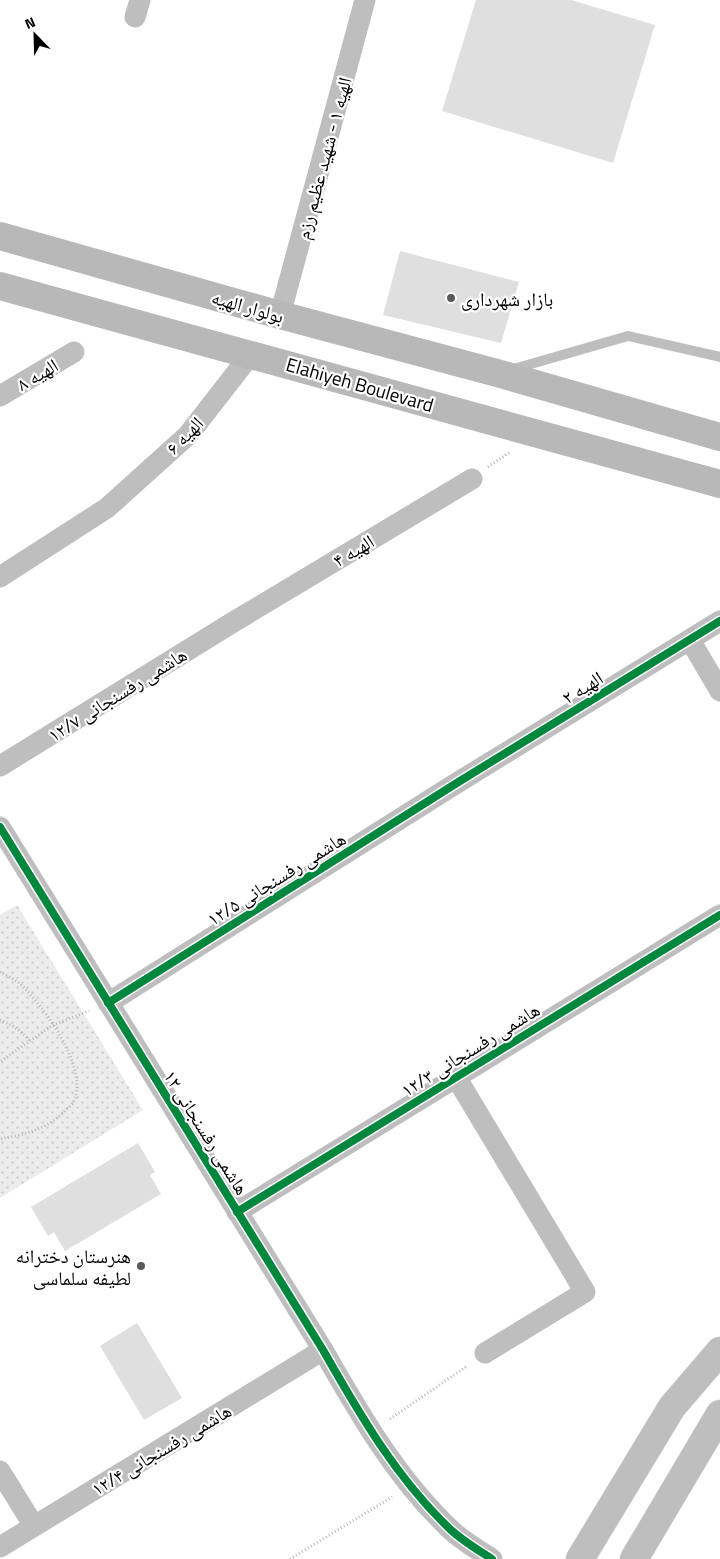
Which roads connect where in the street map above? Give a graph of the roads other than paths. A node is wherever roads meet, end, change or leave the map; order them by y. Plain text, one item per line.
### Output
1 (366, 0) edge
2 (0, 236) edge
3 (0, 286) edge
4 (280, 316) junction
5 (74, 352) dead end
6 (251, 354) junction
7 (720, 356) edge
8 (496, 374) junction
9 (0, 396) edge
10 (720, 437) edge
11 (472, 479) road end
12 (720, 484) edge
13 (0, 577) edge
14 (720, 621) edge
15 (235, 622) joint
16 (690, 640) junction
17 (720, 691) edge
18 (0, 766) edge
19 (460, 781) joint
20 (0, 827) edge
21 (720, 915) edge
22 (108, 1003) junction
23 (456, 1077) junction
24 (237, 1212) junction
25 (323, 1350) junction
26 (720, 1351) edge
27 (485, 1353) road end
28 (720, 1414) edge
29 (0, 1471) edge
30 (34, 1526) junction
31 (0, 1547) edge
32 (492, 1559) edge
33 (580, 1559) edge
34 (634, 1559) edge

1 - 4 street, الهیه ۱ - شهید عظیم رزم
2 - 4 main road, بولوار الهیه
3 - 6 main road, Elahiyeh Boulevard
4 - 8 main road, بولوار الهیه
5 - 9 street, الهیه ۸
6 - 12 main road, Elahiyeh Boulevard
6 - 13 street, الهیه ۶
7 - 8 lane
8 - 10 main road
11 - 15 street, الهیه ۴
14 - 16 street, الهیه ۲
15 - 18 street, هاشمی رفسنجانی ۱۲/۷
16 - 17 street
16 - 19 street, الهیه ۲
19 - 22 street, هاشمی رفسنجانی ۱۲/۵
20 - 22 street, هاشمی رفسنجانی ۱۲
21 - 23 street, هاشمی رفسنجانی ۱۲/۳
22 - 24 street, هاشمی رفسنجانی ۱۲
23 - 24 street, هاشمی رفسنجانی ۱۲/۳
23 - 27 street
24 - 25 street, هاشمی رفسنجانی ۱۲
25 - 30 street, هاشمی رفسنجانی ۱۲/۴
25 - 32 street, هاشمی رفسنجانی ۱۲
26 - 33 highway
28 - 34 highway
29 - 30 street
30 - 31 street, هاشمی رفسنجانی ۱۲/۴

